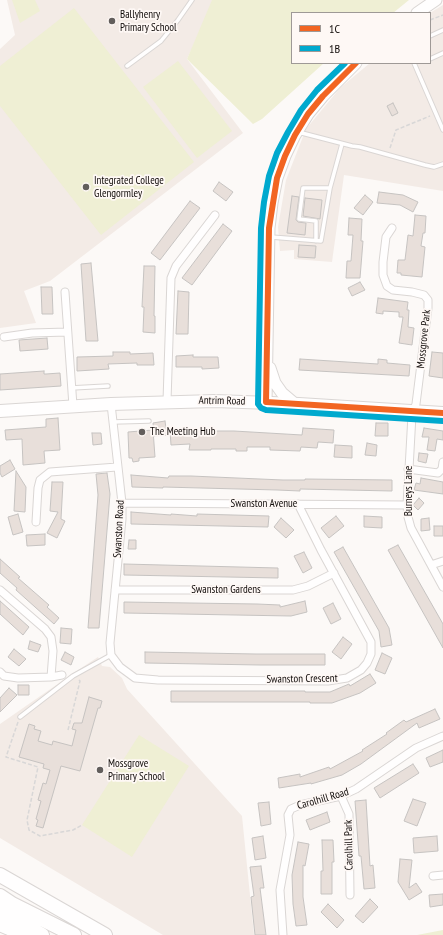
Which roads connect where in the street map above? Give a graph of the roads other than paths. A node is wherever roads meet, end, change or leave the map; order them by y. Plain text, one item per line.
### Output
1 (192, 0) edge
2 (436, 0) edge
3 (418, 12) edge
4 (443, 30) edge
5 (431, 36) edge
6 (443, 53) edge
7 (431, 59) edge
8 (355, 64) edge
9 (414, 64) edge
10 (127, 66) dead end
11 (443, 130) edge
12 (297, 132) junction
13 (342, 144) junction
14 (443, 164) edge
15 (330, 188) junction
16 (215, 215) dead end
17 (392, 228) dead end
18 (269, 237) junction
19 (316, 241) junction
20 (65, 292) dead end
21 (68, 332) junction
22 (4, 337) dead end
23 (267, 360) junction
24 (108, 386) dead end
25 (71, 388) junction
26 (167, 401) junction
27 (266, 402) junction
28 (111, 404) junction
29 (295, 404) junction
30 (73, 406) junction
31 (414, 410) junction
32 (0, 411) edge
33 (443, 413) edge
34 (148, 421) dead end
35 (113, 422) junction
36 (443, 462) edge
37 (118, 467) junction
38 (408, 468) junction
39 (122, 503) junction
40 (298, 504) junction
41 (407, 505) junction
42 (36, 522) dead end
43 (443, 560) edge
44 (431, 565) junction
45 (334, 573) junction
46 (443, 587) edge
47 (0, 590) edge
48 (115, 590) junction
49 (111, 655) junction
50 (62, 675) dead end
51 (2, 677) edge
52 (51, 677) junction
53 (20, 717) road end
54 (443, 736) edge
55 (341, 796) junction
56 (443, 875) edge
57 (0, 876) edge
58 (433, 876) dead end
59 (350, 895) dead end
60 (0, 896) edge
61 (0, 911) edge
62 (0, 924) edge
63 (25, 935) edge
64 (42, 935) edge
65 (74, 935) edge
66 (86, 935) edge
67 (105, 935) edge
68 (283, 935) edge

1 - 10 lane
2 - 3 street
4 - 5 lane
6 - 7 lane
8 - 12 street
9 - 11 lane
12 - 13 lane
12 - 18 street
13 - 14 lane
13 - 15 lane
15 - 19 lane
15 - 19 lane
16 - 26 street
17 - 31 street, Mossgrove Park
18 - 19 lane
18 - 23 street
20 - 21 street
21 - 22 street
21 - 25 street
23 - 27 street
23 - 29 street
24 - 25 lane
25 - 30 street
26 - 27 main road, Antrim Road
26 - 28 main road, Antrim Road
27 - 29 main road, Antrim Road
28 - 30 main road, Antrim Road
28 - 35 street, Swanston Road
29 - 31 main road, Antrim Road
30 - 32 main road, Antrim Road
31 - 33 main road, Antrim Road
31 - 38 street, Burneys Lane
34 - 35 lane
35 - 37 street, Swanston Road
36 - 38 street
37 - 39 street, Swanston Road
37 - 42 street
38 - 41 street, Burneys Lane
39 - 40 street, Swanston Avenue
39 - 48 street, Swanston Road
40 - 41 street, Swanston Avenue
40 - 45 street, Swanston Crescent
41 - 44 street, Burneys Lane
43 - 44 street
44 - 46 street, Burneys Lane
45 - 48 street, Swanston Gardens
45 - 49 street, Swanston Crescent
47 - 52 street
48 - 49 street, Swanston Road
49 - 53 lane
50 - 52 street
51 - 52 street
54 - 55 street, Carolhill Road
55 - 59 street, Carolhill Park
55 - 68 street, Carolhill Road
56 - 58 street
57 - 66 highway
57 - 67 highway
60 - 65 highway
61 - 64 highway
62 - 63 highway

